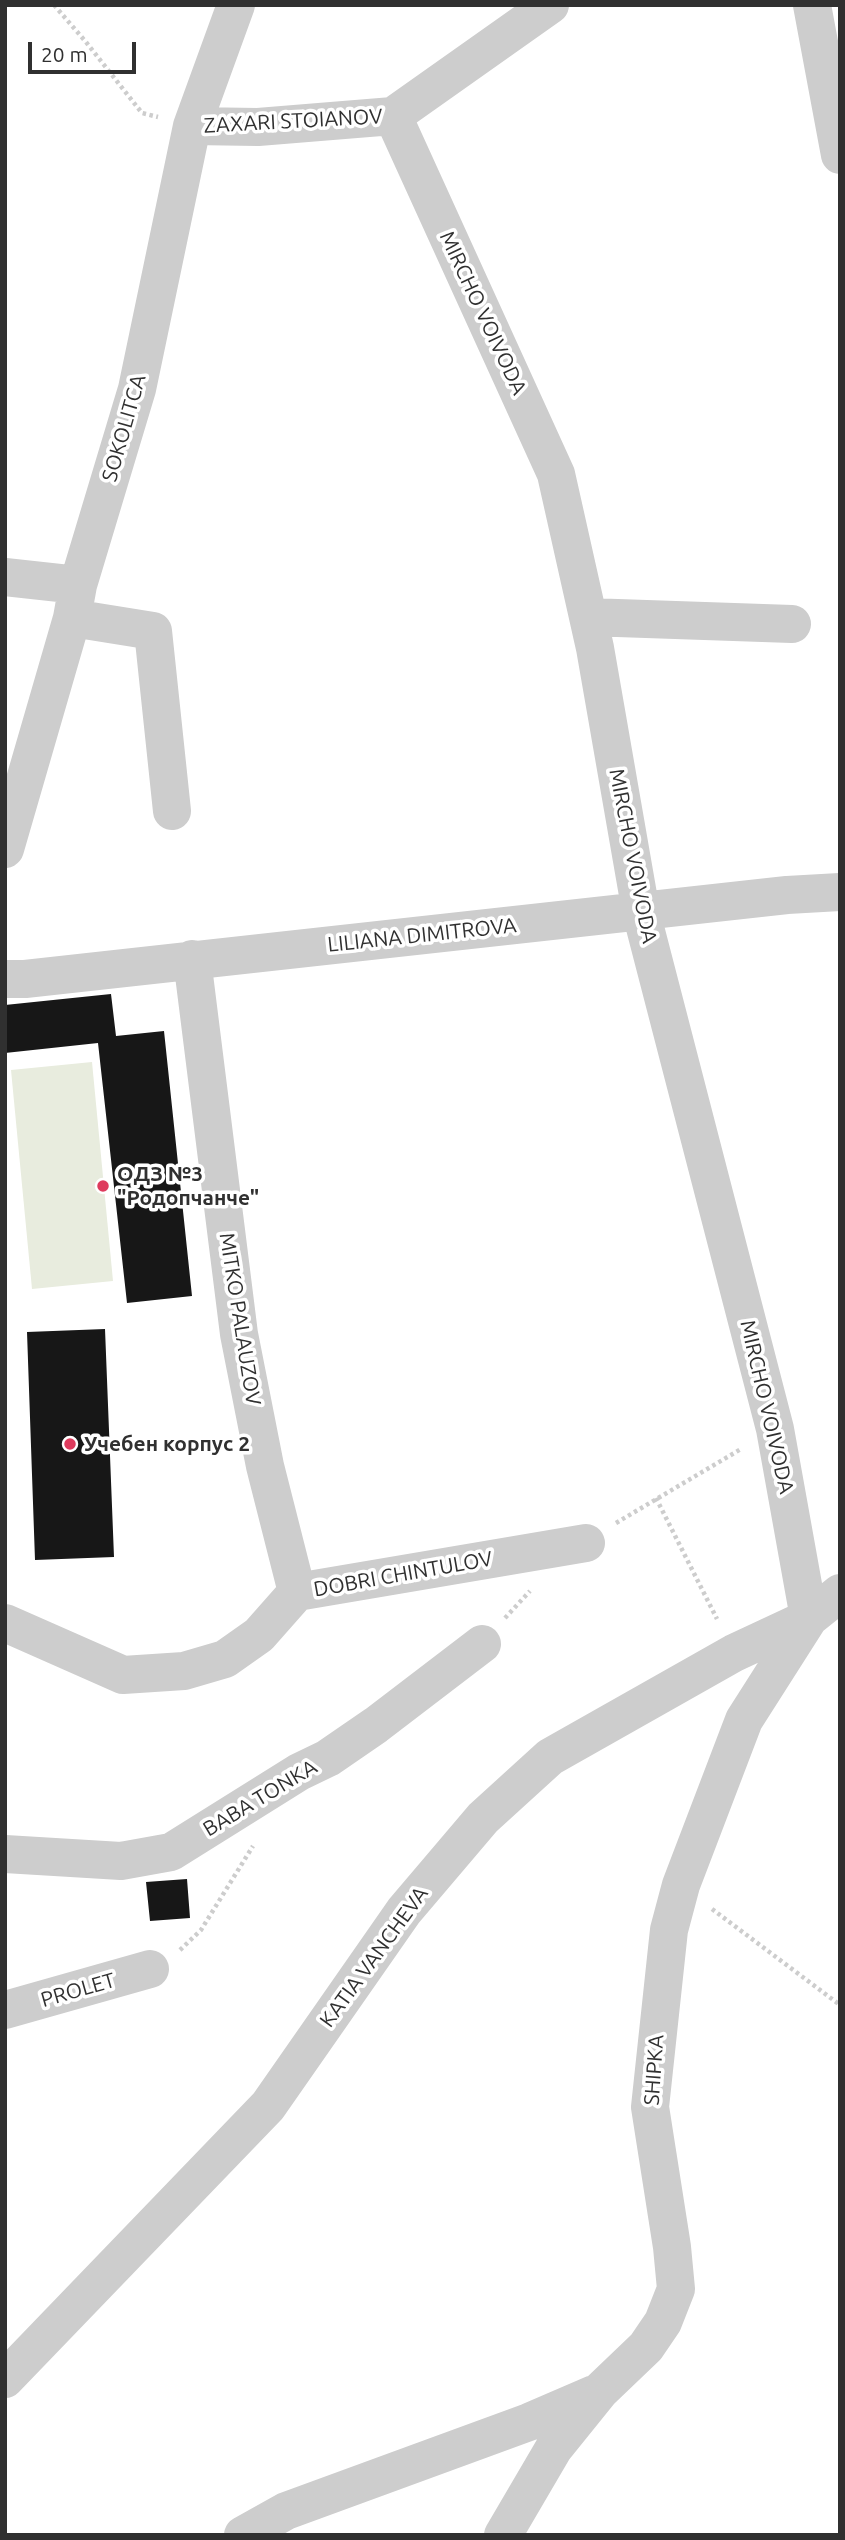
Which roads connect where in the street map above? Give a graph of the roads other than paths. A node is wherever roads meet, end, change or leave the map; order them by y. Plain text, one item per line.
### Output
1 (236, 5) edge
2 (550, 5) edge
3 (812, 5) edge
4 (393, 116) junction
5 (192, 126) junction
6 (840, 155) edge
7 (5, 577) edge
8 (75, 602) junction
9 (588, 617) junction
10 (792, 624) dead end
11 (172, 811) dead end
12 (5, 849) edge
13 (840, 892) edge
14 (641, 912) junction
15 (192, 959) junction
16 (5, 979) edge
17 (586, 1543) dead end
18 (297, 1592) junction
19 (840, 1593) edge
20 (809, 1618) junction
21 (5, 1623) edge
22 (482, 1644) dead end
23 (5, 1854) edge
24 (150, 1969) road end
25 (5, 2010) edge
26 (5, 2379) edge
27 (600, 2391) junction
28 (243, 2535) edge
29 (503, 2535) edge

1 - 5 street, SOKOLITCA
2 - 4 street, ZAXARI STOIANOV
3 - 6 street
4 - 5 street, ZAXARI STOIANOV
4 - 9 street, MIRCHO VOIVODA
5 - 8 street, SOKOLITCA
7 - 8 street
8 - 11 street
8 - 12 street, SOKOLITCA
9 - 10 street
9 - 14 street, MIRCHO VOIVODA
13 - 14 street, LILIANA DIMITROVA
14 - 15 street, LILIANA DIMITROVA
14 - 20 street, MIRCHO VOIVODA
15 - 16 street, LILIANA DIMITROVA
15 - 18 street, MITKO PALAUZOV
17 - 18 street, DOBRI CHINTULOV
18 - 21 street, DOBRI CHINTULOV
19 - 20 street, SHIPKA
20 - 26 street, KATIA VANCHEVA
20 - 27 street, SHIPKA
22 - 23 street, BABA TONKA
24 - 25 street, PROLET
27 - 28 street
27 - 29 street, SHIPKA

